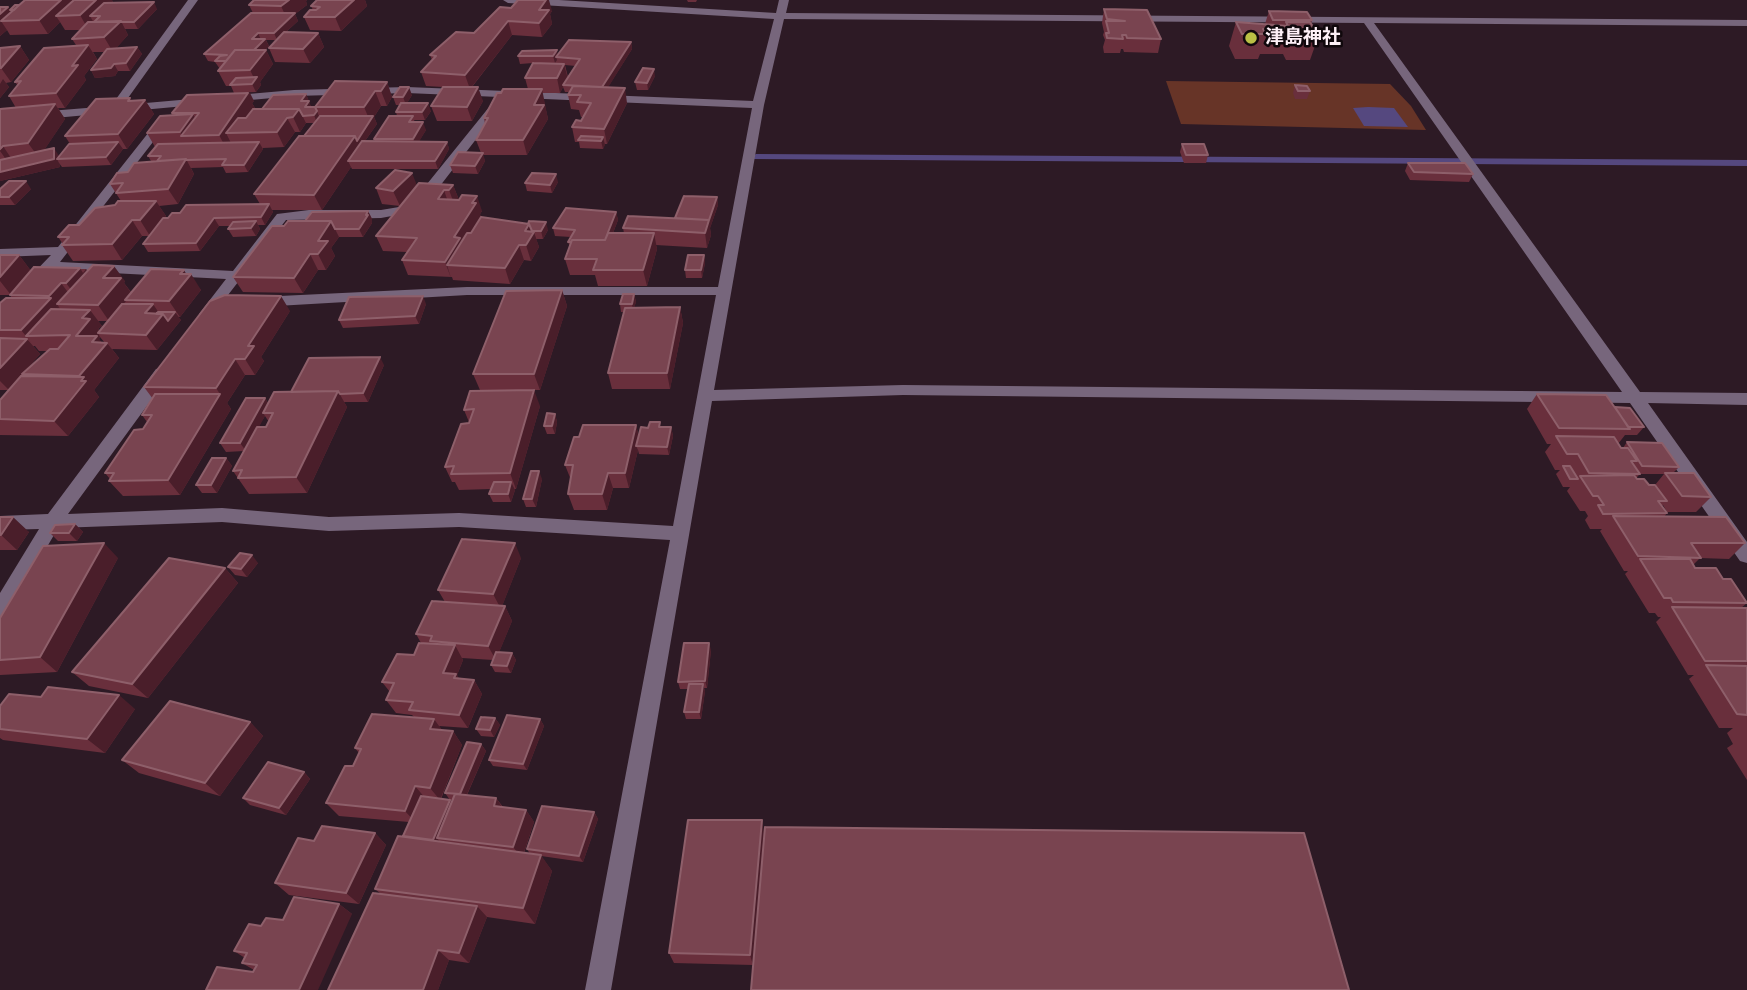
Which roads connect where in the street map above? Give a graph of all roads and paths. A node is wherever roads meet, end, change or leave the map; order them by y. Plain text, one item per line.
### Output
1 (193, 0) edge
2 (508, 0) edge
3 (784, 0) edge
4 (545, 1) edge
5 (705, 6) edge
6 (782, 16) junction
7 (1366, 19) junction
8 (1747, 23) edge
9 (505, 94) junction
10 (178, 102) junction
11 (758, 105) junction
12 (114, 109) junction
13 (0, 119) edge
14 (61, 251) junction
15 (0, 253) edge
16 (49, 267) junction
17 (237, 275) junction
18 (725, 291) junction
19 (228, 303) junction
20 (0, 316) edge
21 (201, 321) edge
22 (168, 366) edge
23 (705, 396) junction
24 (1633, 397) junction
25 (1747, 399) edge
26 (53, 521) junction
27 (0, 523) edge
28 (680, 534) junction
29 (1747, 556) edge
30 (0, 610) edge
31 (598, 990) edge

1 - 12 street
2 - 4 street
3 - 6 street
4 - 5 street
5 - 6 street
6 - 7 street
6 - 11 street
7 - 8 street
7 - 24 street
9 - 10 street
9 - 11 street
9 - 17 street
10 - 12 street
10 - 14 street
11 - 18 street
12 - 13 street
14 - 15 street
14 - 16 street
16 - 17 street
16 - 20 street
17 - 19 street
18 - 19 street
18 - 23 street
19 - 21 street
22 - 26 street
23 - 24 street
23 - 28 street
24 - 25 street
24 - 29 street
26 - 27 street
26 - 28 street
26 - 30 street
28 - 31 street

